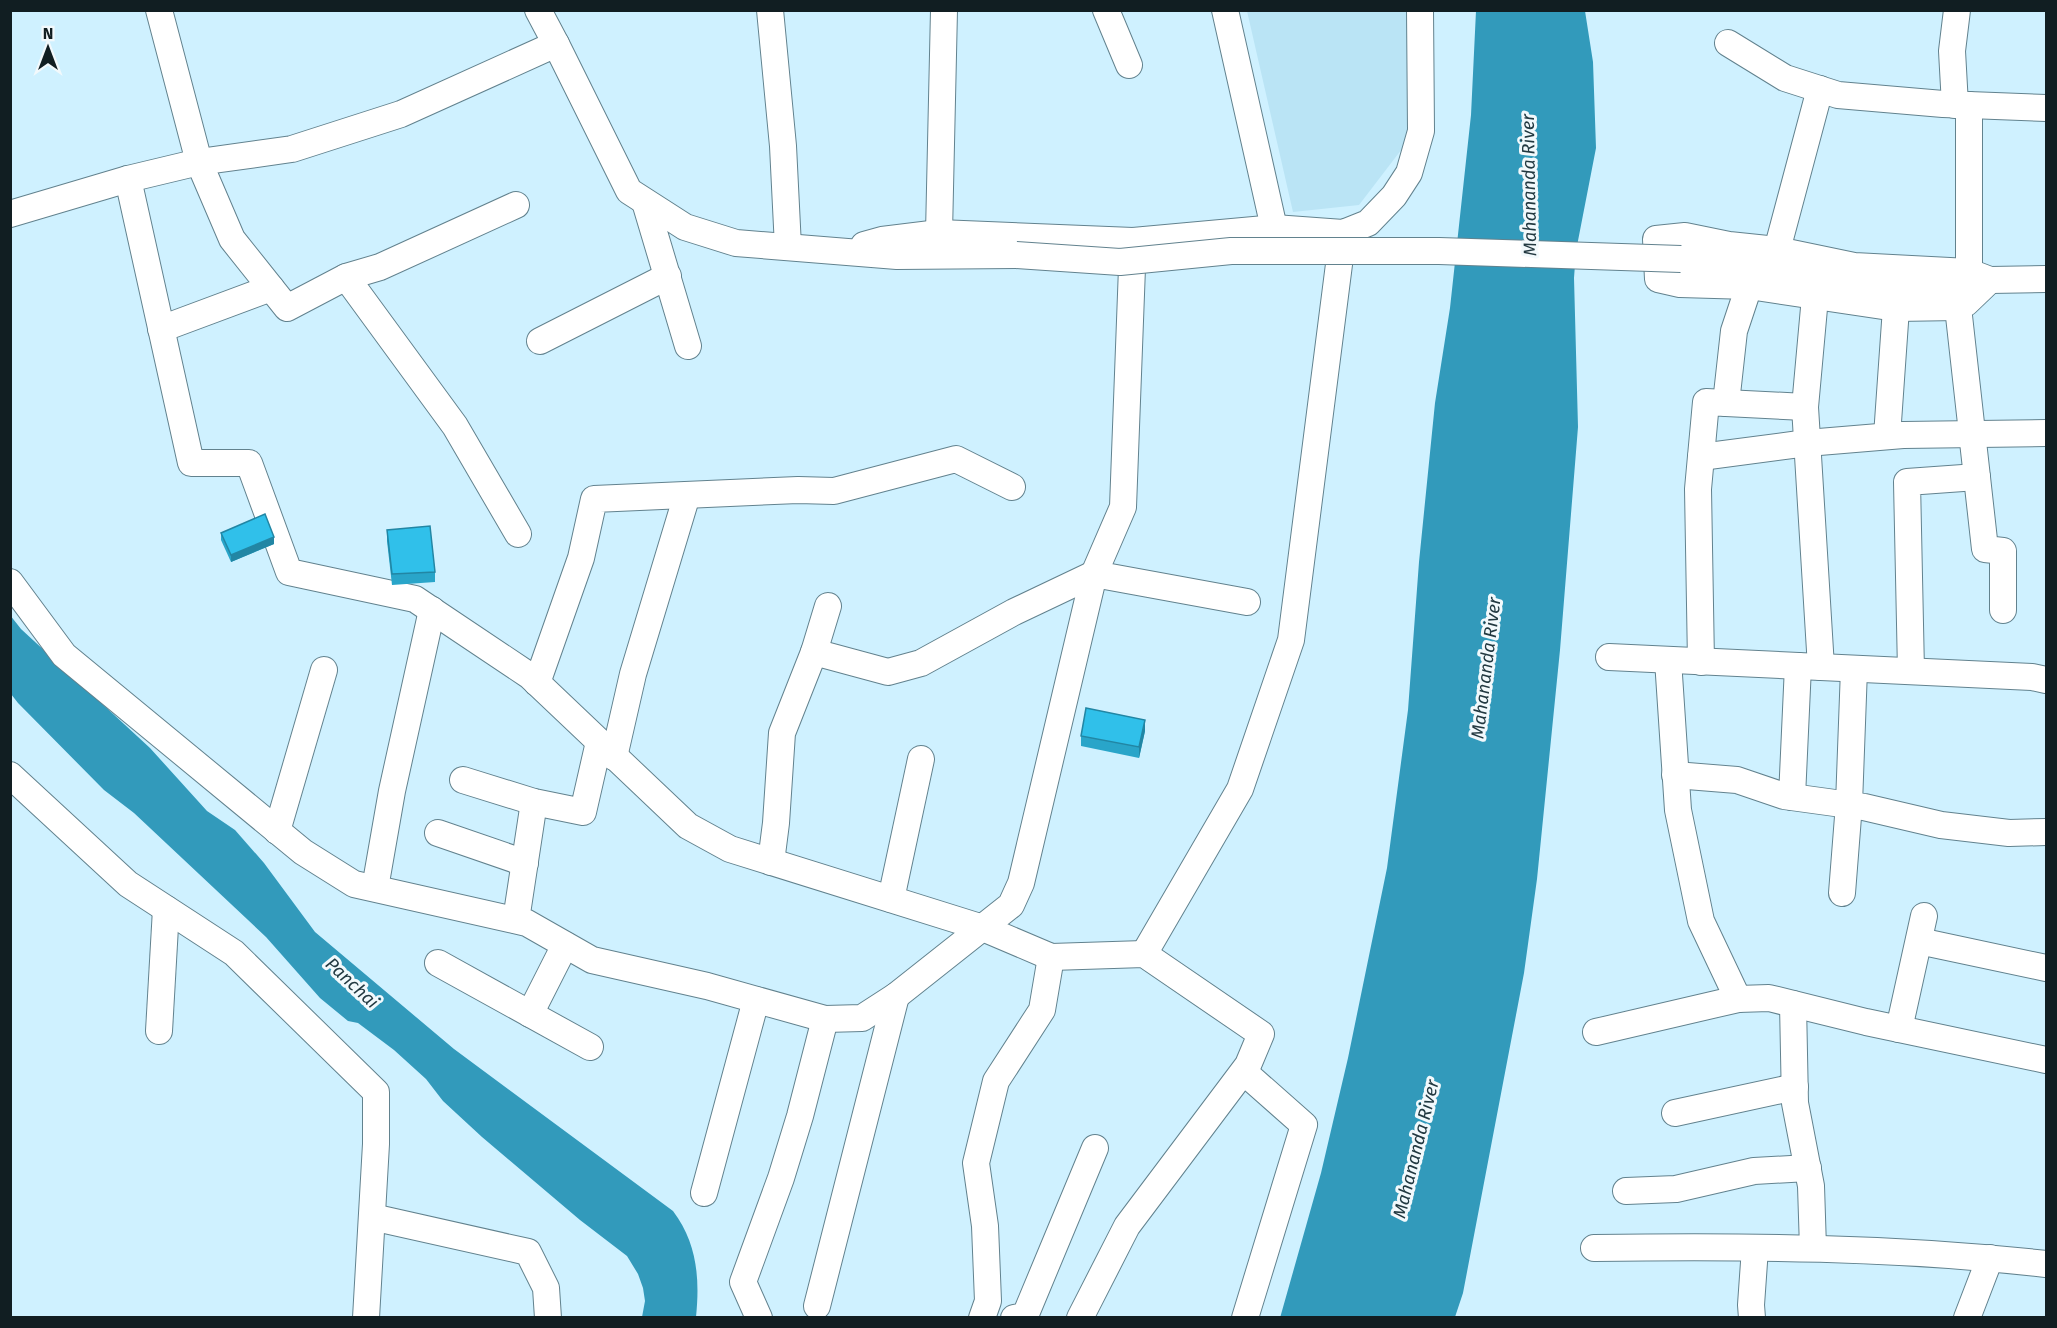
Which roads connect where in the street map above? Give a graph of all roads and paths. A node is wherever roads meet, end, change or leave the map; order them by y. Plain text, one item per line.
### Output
1 (159, 10) edge
2 (538, 10) edge
3 (770, 10) edge
4 (944, 10) edge
5 (1106, 10) edge
6 (1225, 10) edge
7 (1420, 10) edge
8 (1957, 10) edge
9 (1728, 43) dead end
10 (556, 44) junction
11 (1129, 65) dead end
12 (1821, 89) junction
13 (1962, 105) junction
14 (2046, 108) edge
15 (199, 162) junction
16 (128, 179) junction
17 (645, 202) junction
18 (516, 205) dead end
19 (10, 214) edge
20 (1274, 228) junction
21 (939, 233) junction
22 (1343, 233) junction
23 (1133, 241) junction
24 (788, 247) junction
25 (1777, 250) junction
26 (838, 251) junction
27 (346, 276) junction
28 (668, 276) junction
29 (1980, 276) junction
30 (2046, 279) edge
31 (1749, 286) junction
32 (271, 288) junction
33 (1815, 297) junction
34 (1958, 307) junction
35 (1896, 308) junction
36 (161, 328) junction
37 (540, 341) dead end
38 (688, 346) dead end
39 (1726, 403) junction
40 (1805, 407) junction
41 (1971, 433) junction
42 (2046, 433) edge
43 (1887, 436) junction
44 (1807, 443) junction
45 (1701, 457) junction
46 (1977, 477) junction
47 (1012, 487) dead end
48 (687, 495) junction
49 (518, 534) dead end
50 (1094, 574) junction
51 (10, 582) edge
52 (1247, 602) dead end
53 (828, 606) dead end
54 (432, 610) junction
55 (2003, 610) dead end
56 (814, 652) junction
57 (1609, 657) dead end
58 (1668, 660) junction
59 (1701, 662) junction
60 (1809, 667) junction
61 (1854, 669) junction
62 (324, 670) dead end
63 (1911, 671) junction
64 (2046, 680) edge
65 (537, 683) junction
66 (607, 749) junction
67 (921, 759) dead end
68 (1676, 775) junction
69 (10, 776) edge
70 (463, 780) dead end
71 (1792, 797) junction
72 (534, 802) junction
73 (1849, 804) junction
74 (277, 831) junction
75 (2046, 832) edge
76 (438, 833) dead end
77 (771, 862) junction
78 (525, 863) junction
79 (375, 888) junction
80 (1842, 893) dead end
81 (891, 899) junction
82 (166, 909) junction
83 (1924, 916) dead end
84 (516, 920) junction
85 (983, 927) junction
86 (1919, 941) junction
87 (564, 945) junction
88 (1144, 954) junction
89 (1051, 957) junction
90 (438, 963) dead end
91 (2046, 968) edge
92 (896, 996) junction
93 (1738, 999) junction
94 (756, 1000) junction
95 (1794, 1004) junction
96 (530, 1014) junction
97 (825, 1019) junction
98 (1899, 1029) junction
99 (159, 1031) dead end
100 (1596, 1032) dead end
101 (590, 1047) dead end
102 (2046, 1060) edge
103 (1244, 1072) junction
104 (1795, 1087) junction
105 (1675, 1113) dead end
106 (1095, 1148) dead end
107 (1808, 1168) junction
108 (1626, 1191) dead end
109 (704, 1193) dead end
110 (372, 1217) junction
111 (1594, 1248) dead end
112 (1755, 1248) junction
113 (1813, 1248) junction
114 (1990, 1258) junction
115 (2046, 1264) edge
116 (817, 1306) dead end
117 (366, 1317) edge
118 (548, 1317) edge
119 (759, 1317) edge
120 (982, 1317) edge
121 (1014, 1317) edge
122 (1080, 1317) edge
123 (1245, 1317) edge
124 (1752, 1317) edge
125 (1967, 1317) edge

1 - 15 street
2 - 10 street
3 - 24 street
4 - 21 street
5 - 11 street
6 - 20 street
7 - 22 street
8 - 13 street
9 - 12 street
10 - 15 street
10 - 17 street
12 - 13 street
12 - 25 street
13 - 14 street
13 - 29 street
15 - 16 street
15 - 32 street
16 - 19 street
16 - 36 street
17 - 24 street
17 - 28 street
18 - 27 street
20 - 22 street
20 - 23 street
21 - 23 street
21 - 26 street
22 - 88 street
23 - 50 street
24 - 26 street
25 - 29 street
25 - 31 street
26 - 29 street, bridge
27 - 32 street
27 - 49 street
28 - 37 street
28 - 38 street
29 - 30 street
29 - 34 street
31 - 33 street
31 - 39 street
32 - 36 street
33 - 35 street
33 - 40 street
34 - 35 street
34 - 41 street
35 - 43 street
36 - 54 street
39 - 40 street
39 - 45 street
40 - 44 street
41 - 42 street
41 - 43 street
41 - 46 street
43 - 44 street
44 - 45 street
44 - 60 street
45 - 59 street
46 - 55 street
46 - 63 street
47 - 48 street
48 - 65 street
48 - 66 street
50 - 52 street
50 - 56 street
50 - 85 street
51 - 74 street
53 - 56 street
54 - 65 street
54 - 79 street
56 - 77 street
57 - 58 street
58 - 59 street
58 - 68 street
59 - 60 street
60 - 61 street
60 - 71 street
61 - 63 street
61 - 73 street
62 - 74 street
63 - 64 street
65 - 66 street
66 - 72 street
66 - 77 street
67 - 81 street
68 - 71 street
68 - 93 street
69 - 82 street
70 - 72 street
71 - 73 street
72 - 78 street
73 - 75 street
73 - 80 street
74 - 79 street
76 - 78 street
77 - 81 street
78 - 84 street
79 - 84 street
81 - 85 street
82 - 99 street
82 - 110 street
83 - 86 street
84 - 87 street
85 - 89 street
85 - 92 street
86 - 91 street
86 - 98 street
87 - 94 street
87 - 96 street
88 - 89 street
88 - 103 street
89 - 120 street
90 - 96 street
92 - 97 street
92 - 116 street
93 - 95 street
93 - 100 street
94 - 97 street
94 - 109 street
95 - 98 street
95 - 104 street
96 - 101 street
97 - 119 street
98 - 102 street
103 - 122 street
103 - 123 street
104 - 105 street
104 - 107 street
106 - 121 street
107 - 108 street
107 - 113 street
110 - 117 street
110 - 118 street
111 - 112 street
112 - 113 street
112 - 124 street
113 - 114 street
114 - 115 street
114 - 125 street

